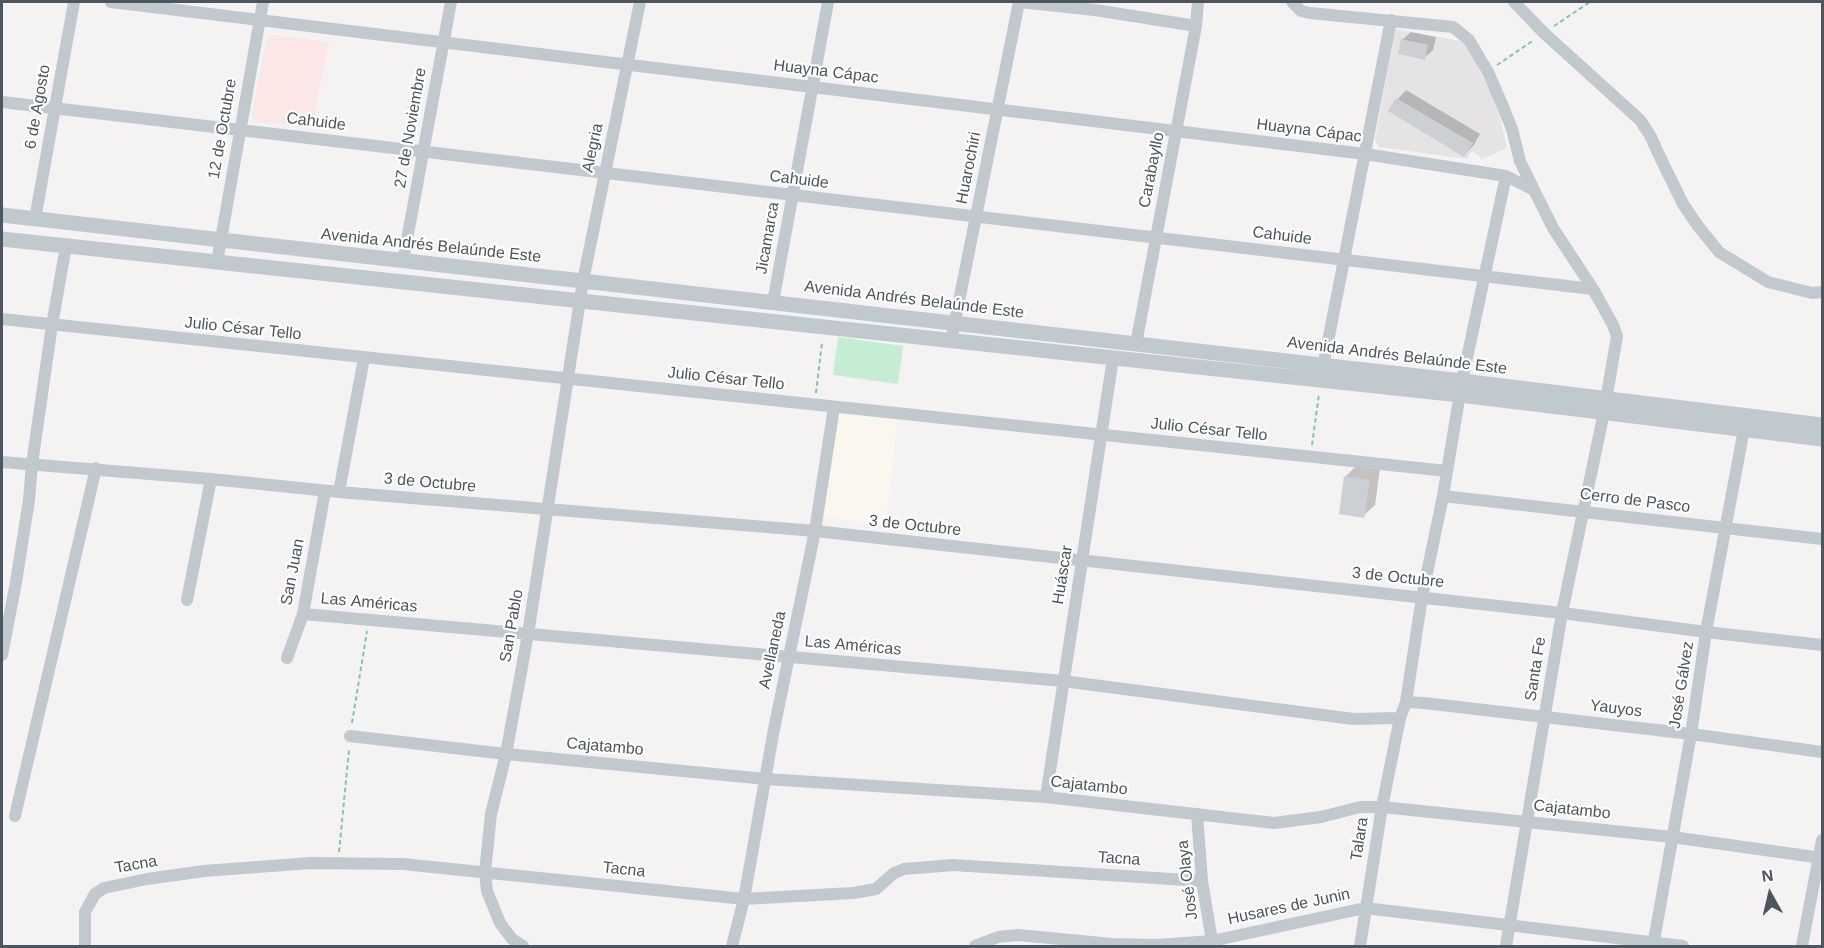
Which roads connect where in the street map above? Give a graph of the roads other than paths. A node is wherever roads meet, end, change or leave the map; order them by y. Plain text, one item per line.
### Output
1 (74, 2) edge
2 (111, 2) edge
3 (263, 2) edge
4 (451, 2) edge
5 (640, 2) edge
6 (828, 2) edge
7 (1019, 2) edge
8 (1198, 2) edge
9 (1292, 2) edge
10 (1514, 2) edge
11 (1096, 6) edge
12 (260, 20) junction
13 (1390, 20) junction
14 (1196, 26) junction
15 (442, 42) junction
16 (627, 64) junction
17 (812, 87) junction
18 (2, 102) edge
19 (55, 108) junction
20 (997, 109) junction
21 (240, 130) junction
22 (1176, 131) junction
23 (424, 152) junction
24 (1365, 154) junction
25 (605, 173) junction
26 (1506, 176) junction
27 (1534, 190) junction
28 (793, 196) junction
29 (2, 215) edge
30 (976, 217) junction
31 (35, 219) junction
32 (1156, 238) junction
33 (2, 239) edge
34 (220, 240) junction
35 (66, 246) junction
36 (1345, 260) junction
37 (404, 261) junction
38 (217, 262) junction
39 (1484, 276) junction
40 (583, 281) junction
41 (1593, 289) junction
42 (1822, 292) edge
43 (580, 301) junction
44 (773, 303) junction
45 (2, 319) edge
46 (954, 323) junction
47 (52, 325) junction
48 (951, 341) junction
49 (1136, 344) junction
50 (364, 358) junction
51 (1113, 358) junction
52 (1322, 373) junction
53 (568, 379) junction
54 (1461, 388) junction
55 (1605, 405) junction
56 (834, 407) junction
57 (1822, 426) edge
58 (1744, 429) junction
59 (1101, 435) junction
60 (1822, 439) edge
61 (2, 462) edge
62 (32, 464) junction
63 (96, 468) junction
64 (1447, 471) junction
65 (211, 479) junction
66 (325, 491) junction
67 (339, 492) junction
68 (1443, 496) junction
69 (548, 509) junction
70 (1583, 511) junction
71 (1725, 528) junction
72 (815, 531) junction
73 (1822, 539) edge
74 (1082, 561) junction
75 (1422, 597) junction
76 (188, 600) dead end
77 (1562, 613) junction
78 (303, 614) junction
79 (1706, 632) junction
80 (528, 634) junction
81 (1822, 645) edge
82 (2, 654) edge
83 (788, 656) junction
84 (287, 658) dead end
85 (1063, 681) junction
86 (1406, 702) junction
87 (1545, 717) junction
88 (1400, 718) junction
89 (1691, 734) junction
90 (350, 736) road end
91 (1822, 752) edge
92 (506, 754) junction
93 (766, 779) junction
94 (1046, 797) junction
95 (1382, 807) junction
96 (1197, 814) junction
97 (15, 816) dead end
98 (1526, 822) junction
99 (1672, 837) junction
100 (1822, 840) edge
101 (1821, 858) edge
102 (485, 872) junction
103 (1202, 881) junction
104 (744, 899) junction
105 (1365, 908) junction
106 (1510, 925) junction
107 (1212, 941) junction
108 (1653, 945) edge
109 (85, 946) edge
110 (522, 946) edge
111 (732, 946) edge
112 (975, 946) edge
113 (1360, 946) edge
114 (1506, 946) edge
115 (1683, 946) edge
116 (1802, 946) edge

1 - 19 street, 6 de Agosto
2 - 12 street, Huayna Cápac
3 - 12 street, 12 de Octubre
4 - 15 street, 27 de Noviembre
5 - 16 street, Alegria
6 - 17 street, Jicamarca
7 - 11 street
7 - 20 street, Huarochiri
8 - 14 street, Carabayllo
9 - 13 street, Santa Fe
10 - 42 street
11 - 14 street
12 - 15 street, Huayna Cápac
12 - 21 street, 12 de Octubre
13 - 24 street
13 - 27 street, Santa Fe
14 - 22 street, Carabayllo
15 - 16 street, Huayna Cápac
15 - 23 street, 27 de Noviembre
16 - 17 street, Huayna Cápac
16 - 25 street, Alegria
17 - 20 street, Huayna Cápac
17 - 28 street, Jicamarca
18 - 19 street, Cahuide
19 - 21 street, Cahuide
19 - 31 street, 6 de Agosto
20 - 22 street, Huayna Cápac
20 - 30 street, Huarochiri
21 - 23 street, Cahuide
21 - 34 street, 12 de Octubre
22 - 24 street, Huayna Cápac
22 - 32 street, Carabayllo
23 - 25 street, Cahuide
23 - 37 street, 27 de Noviembre
24 - 26 street, Huayna Cápac
24 - 36 street
25 - 28 street, Cahuide
25 - 40 street, Alegria
26 - 27 street, Huayna Cápac
26 - 39 street, Talara
27 - 41 street, Santa Fe
28 - 30 street, Cahuide
28 - 44 street, Jicamarca
29 - 31 street, Avenida Andrés Belaúnde Este
30 - 32 street, Cahuide
30 - 46 street, Huarochiri
31 - 34 street, Avenida Andrés Belaúnde Este
32 - 36 street, Cahuide
32 - 49 street, Carabayllo
33 - 35 street, Avenida Andrés Belaúnde Este
34 - 37 street, Avenida Andrés Belaúnde Este
34 - 38 street, 12 de Octubre
35 - 38 street, Avenida Andrés Belaúnde Este
35 - 47 street
36 - 39 street, Cahuide
36 - 52 street
37 - 40 street, Avenida Andrés Belaúnde Este
38 - 43 street, Avenida Andrés Belaúnde Este
39 - 41 street, Cahuide
39 - 54 street, Talara
40 - 43 street, Alegria
40 - 44 street, Avenida Andrés Belaúnde Este
41 - 55 street, Santa Fe
43 - 48 street, Avenida Andrés Belaúnde Este
43 - 53 street, San Pablo
44 - 46 street, Avenida Andrés Belaúnde Este
45 - 47 street, Julio César Tello
46 - 48 street, Huarochiri
46 - 49 street, Avenida Andrés Belaúnde Este
47 - 50 street, Julio César Tello
47 - 62 street
48 - 51 street, Avenida Andrés Belaúnde Este
49 - 52 street, Avenida Andrés Belaúnde Este
50 - 53 street, Julio César Tello
50 - 67 street
51 - 52 street, Avenida Andrés Belaúnde Este
51 - 59 street, Huáscar
52 - 54 street, Avenida Andrés Belaúnde Este
53 - 56 street, Julio César Tello
53 - 69 street, San Pablo
54 - 55 street, Avenida Andrés Belaúnde Este
54 - 64 street, Talara
55 - 57 street, Avenida Andrés Belaúnde Este
55 - 58 street, Avenida Andrés Belaúnde Este
55 - 70 street, Santa Fe
56 - 59 street, Julio César Tello
56 - 72 street, Avellaneda
58 - 60 street, Avenida Andrés Belaúnde Este
58 - 71 street, José Gálvez
59 - 64 street, Julio César Tello
59 - 74 street, Huáscar
61 - 62 street, 3 de Octubre
62 - 63 street, 3 de Octubre
62 - 82 street
63 - 65 street, 3 de Octubre
63 - 97 street
64 - 68 street, Talara
65 - 66 street, 3 de Octubre
65 - 76 street
66 - 67 street, 3 de Octubre
66 - 78 street, San Juan
67 - 69 street, 3 de Octubre
68 - 70 street, Cerro de Pasco
68 - 75 street, Talara
69 - 72 street, 3 de Octubre
69 - 80 street, San Pablo
70 - 71 street, Cerro de Pasco
70 - 77 street, Santa Fe
71 - 73 street, Cerro de Pasco
71 - 79 street, José Gálvez
72 - 74 street, 3 de Octubre
72 - 83 street, Avellaneda
74 - 75 street, 3 de Octubre
74 - 85 street, Huáscar
75 - 77 street, 3 de Octubre
75 - 86 street, Talara
77 - 79 street, 3 de Octubre
77 - 87 street, Santa Fe
78 - 80 street, Las Américas
78 - 84 street, San Juan
79 - 81 street, 3 de Octubre
79 - 89 street, José Gálvez
80 - 83 street, Las Américas
80 - 92 street, San Pablo
83 - 85 street, Las Américas
83 - 93 street, Avellaneda
85 - 88 street, Las Américas
85 - 94 street, Huáscar
86 - 87 street, Yauyos
86 - 88 street, Talara
87 - 89 street, Yauyos
87 - 98 street, Santa Fe
88 - 95 street, Talara
89 - 91 street, Yauyos
89 - 99 street, José Gálvez
90 - 92 street, Cajatambo
92 - 93 street, Cajatambo
92 - 102 street, San Pablo
93 - 94 street, Cajatambo
93 - 104 street, Avellaneda
94 - 96 street, Cajatambo
95 - 96 street, Cajatambo
95 - 98 street, Cajatambo
95 - 105 street, Talara
96 - 103 street, José Olaya
98 - 99 street, Cajatambo
98 - 106 street, Santa Fe
99 - 101 street, Cajatambo
99 - 108 street, José Gálvez
100 - 101 street
101 - 116 street
102 - 104 street, Tacna
102 - 109 street, Tacna
102 - 110 street, San Pablo
103 - 104 street, Tacna
103 - 107 street, José Olaya
104 - 111 street, Avellaneda
105 - 106 street, Husares de Junin
105 - 107 street, Husares de Junin
105 - 113 street, Talara
106 - 108 street, Husares de Junin
106 - 114 street, Santa Fe
107 - 112 street, Husares de Junin
108 - 115 street, Husares de Junin

